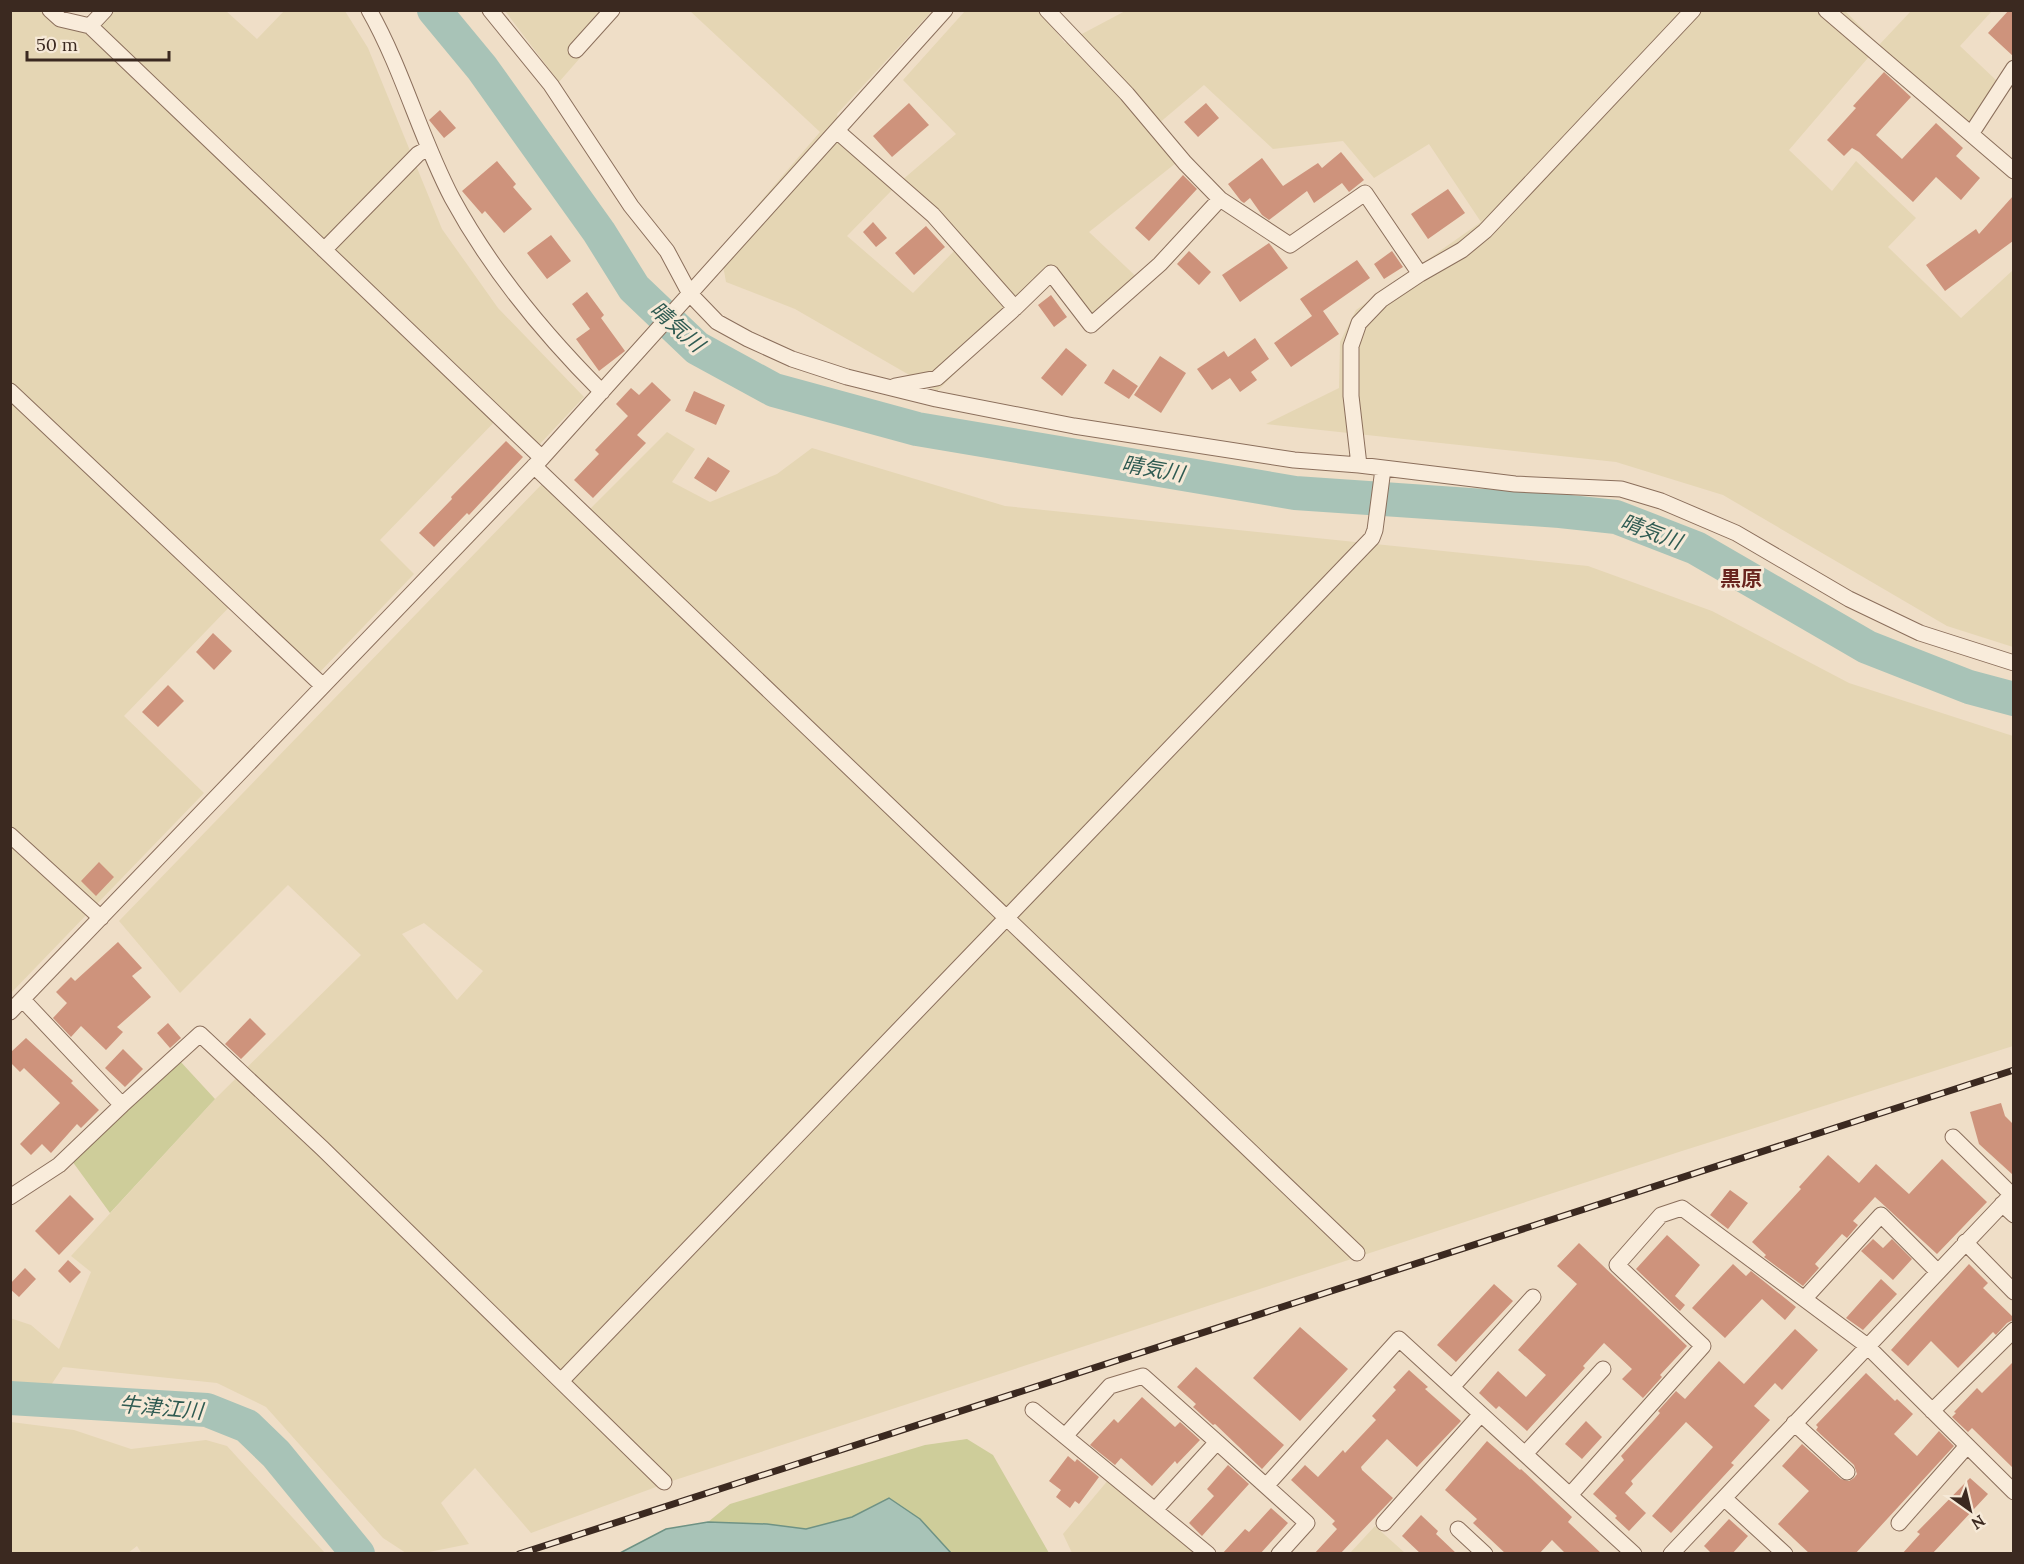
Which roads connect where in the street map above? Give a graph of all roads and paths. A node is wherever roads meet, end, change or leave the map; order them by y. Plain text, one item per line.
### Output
1 (50, 10) edge
2 (105, 10) edge
3 (369, 10) edge
4 (490, 10) edge
5 (612, 10) edge
6 (945, 10) edge
7 (1047, 10) edge
8 (1693, 10) edge
9 (1826, 10) edge
10 (90, 26) junction
11 (576, 50) dead end
12 (2013, 68) edge
13 (837, 131) junction
14 (1971, 134) junction
15 (429, 148) junction
16 (2013, 171) edge
17 (1220, 199) junction
18 (324, 250) junction
19 (1420, 274) junction
20 (690, 294) junction
21 (1015, 308) junction
22 (888, 387) junction
23 (10, 391) edge
24 (602, 392) junction
25 (538, 462) junction
26 (1359, 465) junction
27 (1382, 474) junction
28 (2013, 663) edge
29 (323, 686) junction
30 (10, 835) edge
31 (101, 918) junction
32 (1006, 918) junction
33 (22, 1000) junction
34 (10, 1012) edge
35 (122, 1105) junction
36 (1953, 1137) dead end
37 (10, 1197) edge
38 (2009, 1197) edge
39 (2013, 1215) edge
40 (1965, 1242) junction
41 (1357, 1253) dead end
42 (1937, 1271) junction
43 (2013, 1292) edge
44 (1533, 1297) dead end
45 (1805, 1298) junction
46 (2013, 1330) edge
47 (1866, 1345) junction
48 (1603, 1369) dead end
49 (561, 1381) junction
50 (1452, 1387) junction
51 (1033, 1410) dead end
52 (1932, 1411) junction
53 (1481, 1414) junction
54 (1794, 1423) junction
55 (1065, 1436) junction
56 (1217, 1442) junction
57 (1967, 1446) junction
58 (1526, 1454) junction
59 (1847, 1472) dead end
60 (664, 1482) dead end
61 (1266, 1486) junction
62 (2013, 1492) edge
63 (1570, 1495) junction
64 (1724, 1498) junction
65 (1155, 1510) junction
66 (1899, 1522) dead end
67 (1384, 1523) dead end
68 (1458, 1529) dead end
69 (1208, 1554) edge
70 (1279, 1554) edge
71 (1485, 1554) edge
72 (1634, 1554) edge
73 (1671, 1554) edge
74 (1785, 1554) edge

1 - 10 street
2 - 10 street
3 - 15 street
4 - 20 street
5 - 11 street
6 - 13 street
7 - 17 street
8 - 19 street
9 - 14 street
10 - 18 street
12 - 14 street
13 - 20 street
13 - 21 street
14 - 16 street
15 - 18 street
15 - 24 street
17 - 19 street
17 - 21 street
18 - 25 street
19 - 26 street
20 - 22 street
20 - 24 street
21 - 22 street
22 - 26 street
23 - 29 street
24 - 25 street
25 - 29 street
25 - 32 street
26 - 27 street
27 - 28 street
27 - 32 street
29 - 31 street
30 - 31 street
31 - 33 street
32 - 41 street
32 - 49 street
33 - 34 street
33 - 35 street
35 - 37 street
35 - 49 street
36 - 38 street
38 - 39 street
38 - 40 street
40 - 42 street
40 - 43 street
42 - 45 street
42 - 47 street
44 - 50 street
45 - 47 street
45 - 63 street
46 - 52 street
47 - 52 street
47 - 54 street
48 - 58 street
49 - 60 street
50 - 53 street
50 - 61 street
51 - 55 street
52 - 57 street
53 - 58 street
53 - 67 street
54 - 59 street
54 - 64 street
55 - 56 street
55 - 65 street
56 - 61 street
56 - 65 street
57 - 62 street
57 - 66 street
58 - 63 street
61 - 70 street
63 - 72 street
64 - 73 street
64 - 74 street
65 - 69 street
68 - 71 street

